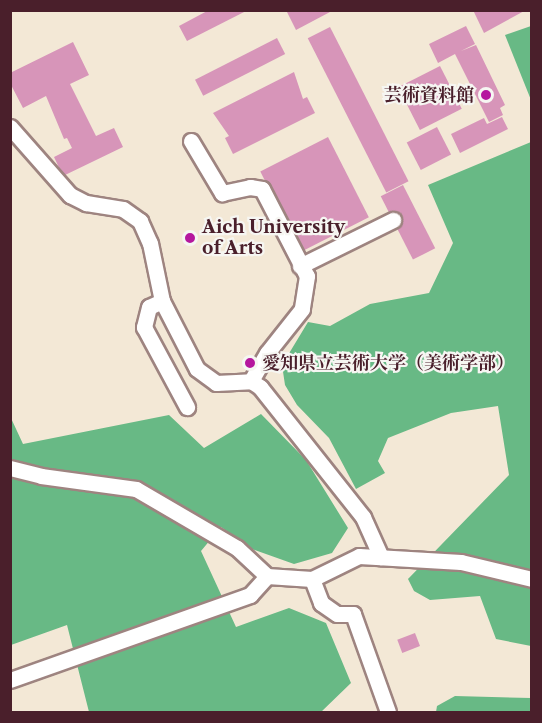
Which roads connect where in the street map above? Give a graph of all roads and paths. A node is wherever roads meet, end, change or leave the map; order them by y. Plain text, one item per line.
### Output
1 (12, 134) edge
2 (191, 141) dead end
3 (393, 220) dead end
4 (300, 266) junction
5 (162, 301) junction
6 (251, 381) junction
7 (187, 407) dead end
8 (10, 468) edge
9 (381, 557) junction
10 (267, 576) junction
11 (312, 579) junction
12 (531, 579) edge
13 (10, 680) edge
14 (388, 712) edge

1 - 5 street
2 - 4 street
3 - 4 street
4 - 6 street
5 - 6 street
5 - 7 street
6 - 9 street
8 - 10 street
9 - 11 street
9 - 12 street
10 - 11 street
10 - 13 street
11 - 14 street

